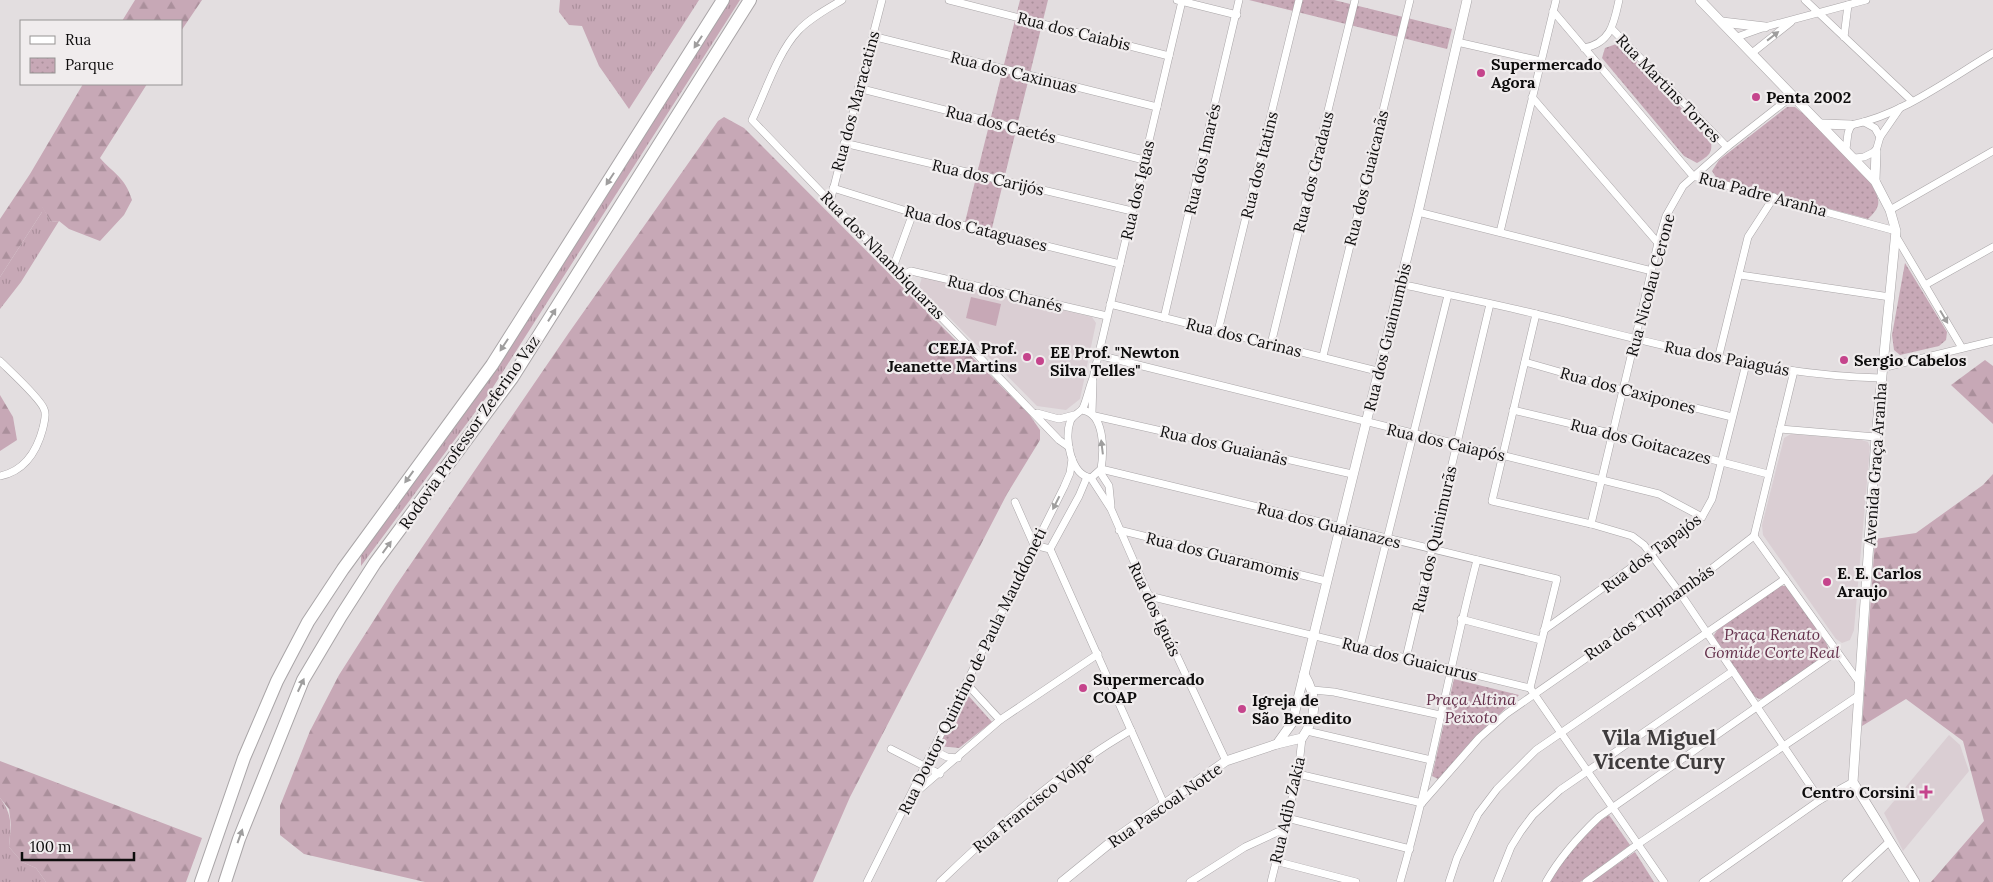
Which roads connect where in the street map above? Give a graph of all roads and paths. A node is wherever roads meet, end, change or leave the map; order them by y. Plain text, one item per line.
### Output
1 (723, 0) edge
2 (750, 0) edge
3 (842, 0) edge
4 (882, 0) edge
5 (949, 0) edge
6 (1239, 0) edge
7 (1299, 0) edge
8 (1355, 0) edge
9 (1410, 0) edge
10 (1467, 0) edge
11 (1556, 0) edge
12 (1619, 0) edge
13 (1700, 0) edge
14 (1806, 0) edge
15 (1866, 0) edge
16 (1180, 1) edge
17 (1848, 5) junction
18 (1553, 11) junction
19 (1237, 14) junction
20 (1818, 14) junction
21 (1794, 20) junction
22 (1722, 22) junction
23 (1765, 27) junction
24 (1612, 29) junction
25 (872, 36) junction
26 (1737, 37) junction
27 (1844, 37) junction
28 (1457, 42) junction
29 (1584, 48) junction
30 (1752, 53) junction
31 (1993, 53) edge
32 (1169, 56) junction
33 (1541, 61) junction
34 (858, 88) junction
35 (1792, 96) junction
36 (1532, 98) junction
37 (1912, 101) junction
38 (1157, 107) junction
39 (1900, 108) junction
40 (1864, 122) junction
41 (1821, 124) junction
42 (1851, 125) junction
43 (1880, 137) junction
44 (844, 143) junction
45 (1727, 147) junction
46 (1846, 149) junction
47 (1876, 151) junction
48 (1993, 151) edge
49 (1855, 158) junction
50 (1144, 160) junction
51 (1693, 176) junction
52 (1875, 181) junction
53 (832, 188) junction
54 (1774, 197) junction
55 (830, 202) junction
56 (1890, 210) junction
57 (1132, 211) junction
58 (1418, 212) junction
59 (913, 213) junction
60 (1500, 232) junction
61 (1897, 234) junction
62 (1658, 243) junction
63 (1993, 247) edge
64 (1120, 264) junction
65 (894, 265) junction
66 (1652, 271) junction
67 (903, 275) junction
68 (1740, 275) junction
69 (1400, 284) junction
70 (1925, 285) junction
71 (1448, 295) junction
72 (1890, 297) junction
73 (1110, 304) junction
74 (1490, 304) junction
75 (1536, 314) junction
76 (1107, 316) junction
77 (1164, 318) junction
78 (1218, 331) junction
79 (1635, 340) junction
80 (1993, 341) edge
81 (1271, 344) junction
82 (1962, 348) junction
83 (1098, 356) junction
84 (1323, 356) junction
85 (1718, 360) junction
86 (0, 361) edge
87 (1524, 362) junction
88 (1746, 364) junction
89 (1882, 368) junction
90 (1378, 371) junction
91 (1794, 371) junction
92 (1093, 378) junction
93 (1881, 378) junction
94 (1623, 390) junction
95 (1082, 410) junction
96 (1513, 410) junction
97 (1034, 412) junction
98 (1094, 414) junction
99 (1074, 415) junction
100 (1732, 417) junction
101 (1366, 422) junction
102 (1780, 429) junction
103 (1414, 434) junction
104 (1614, 434) junction
105 (1876, 437) junction
106 (1456, 444) junction
107 (1069, 447) junction
108 (1502, 455) junction
109 (1072, 458) junction
110 (1721, 460) junction
111 (1101, 471) junction
112 (1352, 474) junction
113 (1768, 474) junction
114 (0, 476) edge
115 (1089, 477) junction
116 (1602, 479) junction
117 (1015, 502) dead end
118 (1111, 509) junction
119 (1702, 518) junction
120 (1591, 524) junction
121 (1339, 527) junction
122 (1119, 530) junction
123 (1754, 536) junction
124 (1387, 540) junction
125 (1034, 545) junction
126 (1050, 549) junction
127 (1431, 550) junction
128 (1652, 554) junction
129 (1476, 560) junction
130 (1786, 579) junction
131 (1326, 581) junction
132 (1680, 593) junction
133 (1149, 596) junction
134 (1461, 619) junction
135 (1544, 630) junction
136 (1706, 632) junction
137 (1313, 636) junction
138 (1541, 640) junction
139 (1360, 647) junction
140 (1837, 651) junction
141 (1098, 654) junction
142 (1406, 658) junction
143 (1450, 669) junction
144 (1733, 671) junction
145 (1304, 674) junction
146 (1859, 682) junction
147 (966, 684) junction
148 (1313, 690) junction
149 (1531, 690) junction
150 (1858, 696) junction
151 (1757, 707) junction
152 (1440, 715) junction
153 (1000, 720) junction
154 (1131, 730) junction
155 (1305, 734) junction
156 (1561, 734) junction
157 (1277, 744) junction
158 (1784, 745) junction
159 (891, 749) dead end
160 (933, 750) junction
161 (958, 758) junction
162 (1431, 760) junction
163 (1226, 761) junction
164 (925, 766) junction
165 (1586, 770) junction
166 (940, 774) junction
167 (1298, 774) junction
168 (1853, 782) junction
169 (910, 797) junction
170 (1820, 800) junction
171 (1422, 803) junction
172 (1164, 804) junction
173 (1613, 809) junction
174 (1287, 818) junction
175 (1284, 830) junction
176 (1890, 841) junction
177 (1638, 844) junction
178 (1410, 848) junction
179 (1275, 861) junction
180 (1064, 881) edge
181 (200, 882) edge
182 (225, 882) edge
183 (867, 882) edge
184 (940, 882) edge
185 (1190, 882) edge
186 (1271, 882) edge
187 (1356, 882) edge
188 (1400, 882) edge
189 (1448, 882) edge
190 (1497, 882) edge
191 (1546, 882) edge
192 (1586, 882) edge
193 (1664, 882) edge
194 (1703, 882) edge
195 (1846, 882) edge
196 (1916, 882) edge

1 -> 181 highway, Rodovia Professor Zeferino Vaz
182 -> 2 highway, Rodovia Professor Zeferino Vaz
3 - 55 street, Rua dos Nhambiquaras
4 - 25 street, Rua dos Maracatins
5 - 32 street, Rua dos Caiabis
6 - 19 street, Rua dos Imarés
7 - 78 street, Rua dos Itatins
8 - 81 street, Rua dos Gradaus
9 - 84 street, Rua dos Guaicanãs
10 - 28 street, Rua dos Guainumbis
11 - 18 street
12 - 24 street
13 - 22 street
14 - 20 street
15 - 17 street
16 - 19 street
16 - 32 street, Rua dos Iguas
17 - 20 street
17 - 27 street
18 - 29 street, Rua Padre Aranha
18 - 33 street
19 - 77 street, Rua dos Imarés
20 - 21 street
20 - 27 street
21 - 23 street
30 -> 21 street
22 - 23 street
22 - 26 street
23 - 26 street
24 - 29 street
24 - 45 street, Rua Martins Torres
25 - 34 street, Rua dos Maracatins
25 - 38 street, Rua dos Caxinuas
26 - 30 street
27 - 37 street
28 - 33 street
28 - 58 street, Rua dos Guainumbis
29 - 51 street, Rua Padre Aranha
30 - 35 street
31 - 37 street
32 - 38 street, Rua dos Iguas
33 - 36 street
34 - 44 street, Rua dos Maracatins
34 - 50 street, Rua dos Caetés
35 - 41 street
35 - 45 street, Rua Nicolau Cerone
36 - 60 street
36 - 62 street
37 - 39 street
38 - 50 street, Rua dos Iguas
39 - 40 street
39 - 43 street
40 - 42 street
40 - 43 street
41 - 42 street
41 - 46 street
42 - 46 street
43 - 47 street
44 - 53 street, Rua dos Maracatins
44 - 57 street, Rua dos Carijós
45 - 51 street, Rua Nicolau Cerone
46 - 49 street
47 - 49 street
47 - 52 street
48 - 56 street
49 - 52 street
50 - 57 street, Rua dos Iguas
51 - 54 street, Rua Padre Aranha
51 - 62 street, Rua Nicolau Cerone
52 - 56 street
53 - 55 street, Rua dos Maracatins
53 - 59 street, Rua dos Cataguases
54 - 61 street, Rua Padre Aranha
54 - 68 street
55 - 65 street, Rua dos Nhambiquaras
56 - 61 street
57 - 64 street, Rua dos Iguas
58 - 60 street
58 - 69 street, Rua dos Guainumbis
59 - 64 street, Rua dos Cataguases
59 - 65 street
60 - 66 street
61 - 70 street
61 - 72 street, Avenida Graça Aranha
62 - 66 street, Rua Nicolau Cerone
63 - 70 street
64 - 73 street, Rua dos Iguas
65 - 67 street, Rua dos Nhambiquaras
66 - 79 street, Rua Nicolau Cerone
67 - 76 street, Rua dos Chanés
67 - 97 street, Rua dos Nhambiquaras
68 - 72 street
68 - 85 street
69 - 71 street, Rua dos Paiaguás
69 - 90 street, Rua dos Guainumbis
70 -> 82 street
71 - 74 street, Rua dos Paiaguás
71 - 103 street
72 - 89 street, Avenida Graça Aranha
73 - 76 street, Rua dos Iguas
73 - 77 street, Rua dos Carinas
74 - 75 street, Rua dos Paiaguás
74 - 106 street, Rua dos Quinimurãs
75 - 79 street, Rua dos Paiaguás
75 - 87 street
76 - 83 street, Rua dos Iguas
77 - 78 street, Rua dos Carinas
78 - 81 street, Rua dos Carinas
79 - 85 street, Rua dos Paiaguás
79 - 94 street, Rua Nicolau Cerone
80 - 82 street
81 - 84 street, Rua dos Carinas
82 - 89 street
83 - 92 street, Rua dos Iguas
83 - 101 street, Rua dos Caiapós
84 - 90 street, Rua dos Carinas
85 - 88 street, Rua dos Paiaguás
86 - 114 street
87 - 94 street, Rua dos Caxipones
87 - 96 street
88 - 91 street, Rua dos Paiaguás
88 - 100 street, Rua dos Tapajós
89 - 93 street, Avenida Graça Aranha
90 - 101 street, Rua dos Guainumbis
91 - 93 street, Rua dos Paiaguás
91 - 102 street
92 - 95 street, Rua dos Iguas
92 - 98 street, Rua dos Iguas
93 - 105 street, Avenida Graça Aranha
94 - 100 street, Rua dos Caxipones
94 - 104 street, Rua Nicolau Cerone
95 - 98 street
95 - 99 street
96 - 104 street, Rua dos Goitacazes
96 - 108 street
97 - 99 street
97 - 107 street, Rua dos Nhambiquaras
111 -> 98 street, Rua dos Iguas
98 - 112 street, Rua dos Guaianãs
99 - 107 street
100 - 110 street, Rua dos Tapajós
101 - 103 street, Rua dos Caiapós
101 - 112 street, Rua dos Guainumbis
102 - 105 street
102 - 113 street
103 - 106 street, Rua dos Caiapós
103 - 124 street
104 - 110 street, Rua dos Goitacazes
104 - 116 street, Rua Nicolau Cerone
105 - 146 street, Avenida Graça Aranha
106 - 108 street, Rua dos Caiapós
106 - 127 street, Rua dos Quinimurãs
107 - 109 street
108 - 116 street, Rua dos Caiapós
108 - 120 street
109 - 115 street
109 -> 125 street, Rua Doutor Quintino de Paula Mauddoneti
110 - 113 street, Rua dos Goitacazes
110 - 119 street, Rua dos Tapajós
111 - 115 street
111 - 118 street, Rua dos Iguás
111 - 121 street, Rua dos Guaianazes
112 - 121 street, Rua dos Guainumbis
113 - 123 street
115 - 118 street, Rua dos Iguás
115 - 126 street
116 - 119 street, Rua dos Caiapós
116 - 120 street, Rua Nicolau Cerone
117 - 125 street
118 - 122 street, Rua dos Iguás
119 - 128 street, Rua dos Tapajós
120 - 128 street
121 - 124 street, Rua dos Guaianazes
121 - 131 street, Rua dos Guainumbis
122 - 131 street, Rua dos Guaramomis
122 - 133 street, Rua dos Iguás
123 - 130 street
123 - 132 street, Rua dos Tupinambás
124 - 127 street, Rua dos Guaianazes
124 - 139 street
125 - 126 street
125 - 147 street, Rua Doutor Quintino de Paula Mauddoneti
126 - 141 street
127 - 129 street, Rua dos Guaianazes
127 - 142 street, Rua dos Quinimurãs
128 - 132 street
128 - 135 street, Rua dos Tapajós
129 - 134 street, Rua dos Tupinambás
129 - 135 street, Rua dos Guaianazes
130 - 136 street
130 - 140 street
131 - 137 street, Rua dos Guainumbis
132 - 136 street
132 - 149 street, Rua dos Tupinambás
133 - 137 street, Rua dos Guaicurus
133 - 163 street, Rua dos Iguás
134 - 138 street
134 - 143 street, Rua dos Tupinambás
135 - 138 street
136 - 144 street
136 - 156 street
137 - 139 street, Rua dos Guaicurus
137 - 145 street, Rua dos Guainumbis
138 - 149 street
139 - 142 street, Rua dos Guaicurus
140 - 146 street
140 - 151 street
141 - 153 street
141 - 154 street
142 - 143 street, Rua dos Guaicurus
143 - 149 street, Rua dos Guaicurus
143 - 152 street, Rua dos Tupinambás
144 - 151 street
144 - 165 street
145 - 148 street
145 - 157 street, Rua dos Guainumbis
146 - 150 street, Avenida Graça Aranha
147 - 153 street
147 - 160 street, Rua Doutor Quintino de Paula Mauddoneti
148 - 152 street
148 - 155 street
149 - 156 street
149 - 171 street, Rua dos Tupinambás
150 - 158 street
150 - 168 street, Avenida Graça Aranha
151 - 158 street
151 - 173 street
152 - 162 street, Rua dos Tupinambás
153 - 161 street
154 - 172 street
154 - 184 street, Rua Francisco Volpe
155 - 157 street
155 - 162 street
155 - 167 street, Rua Adib Zakia
156 - 165 street
156 - 189 street
157 - 163 street, Rua Pascoal Notte
158 - 170 street
158 - 177 street
159 - 164 street
160 - 161 street
160 - 164 street, Rua Doutor Quintino de Paula Mauddoneti
161 - 166 street
162 - 171 street, Rua dos Tupinambás
163 - 172 street, Rua Pascoal Notte
164 - 166 street
164 - 169 street, Rua Doutor Quintino de Paula Mauddoneti
165 - 173 street
165 - 190 street
166 - 169 street
167 - 171 street
167 - 174 street, Rua Adib Zakia
168 - 170 street
168 - 176 street
169 - 183 street, Rua Doutor Quintino de Paula Mauddoneti
170 - 194 street
171 - 178 street, Rua dos Tupinambás
172 - 180 street, Rua Pascoal Notte
173 - 177 street
173 - 191 street
174 - 175 street, Rua Adib Zakia
174 - 178 street
175 - 179 street, Rua Adib Zakia
175 - 185 street
176 - 195 street
176 - 196 street
177 - 192 street
177 - 193 street
178 - 188 street, Rua dos Tupinambás
179 - 186 street, Rua Adib Zakia
179 - 187 street

